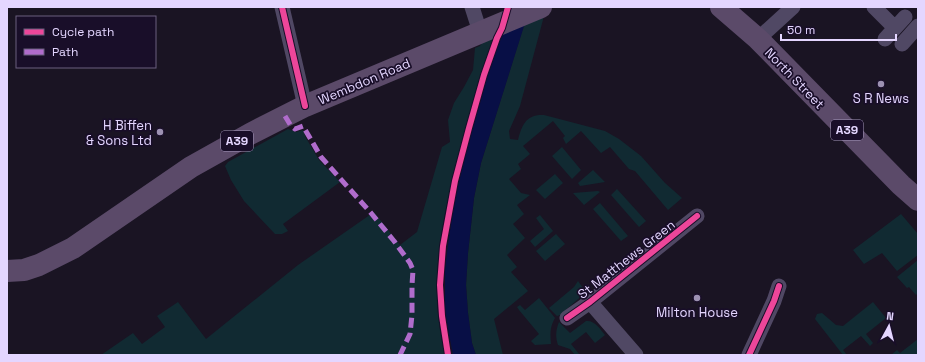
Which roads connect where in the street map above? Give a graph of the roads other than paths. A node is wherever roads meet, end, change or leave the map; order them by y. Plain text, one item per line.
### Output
1 (282, 7) edge
2 (472, 7) edge
3 (541, 7) edge
4 (721, 7) edge
5 (793, 7) edge
6 (874, 7) edge
7 (905, 17) dead end
8 (918, 26) edge
9 (480, 32) junction
10 (758, 39) junction
11 (902, 44) dead end
12 (305, 106) junction
13 (901, 185) junction
14 (918, 200) edge
15 (918, 206) edge
16 (697, 216) dead end
17 (7, 271) edge
18 (779, 286) dead end
19 (590, 302) junction
20 (567, 318) dead end
21 (636, 355) edge
22 (749, 355) edge

1 - 12 street
2 - 9 street
3 - 9 main road, Wembdon Road / A39
4 - 10 main road, North Street / A39
5 - 10 street
6 - 7 street
8 - 11 street
9 - 12 main road, Wembdon Road / A39
10 - 13 main road, North Street / A39
12 - 17 main road, Wembdon Road / A39
13 - 14 main road, North Street / A39
13 - 15 main road, North Street / A39
16 - 19 street, St Matthews Green
18 - 22 street
19 - 20 street, St Matthews Green
19 - 21 street, St Matthews Green

